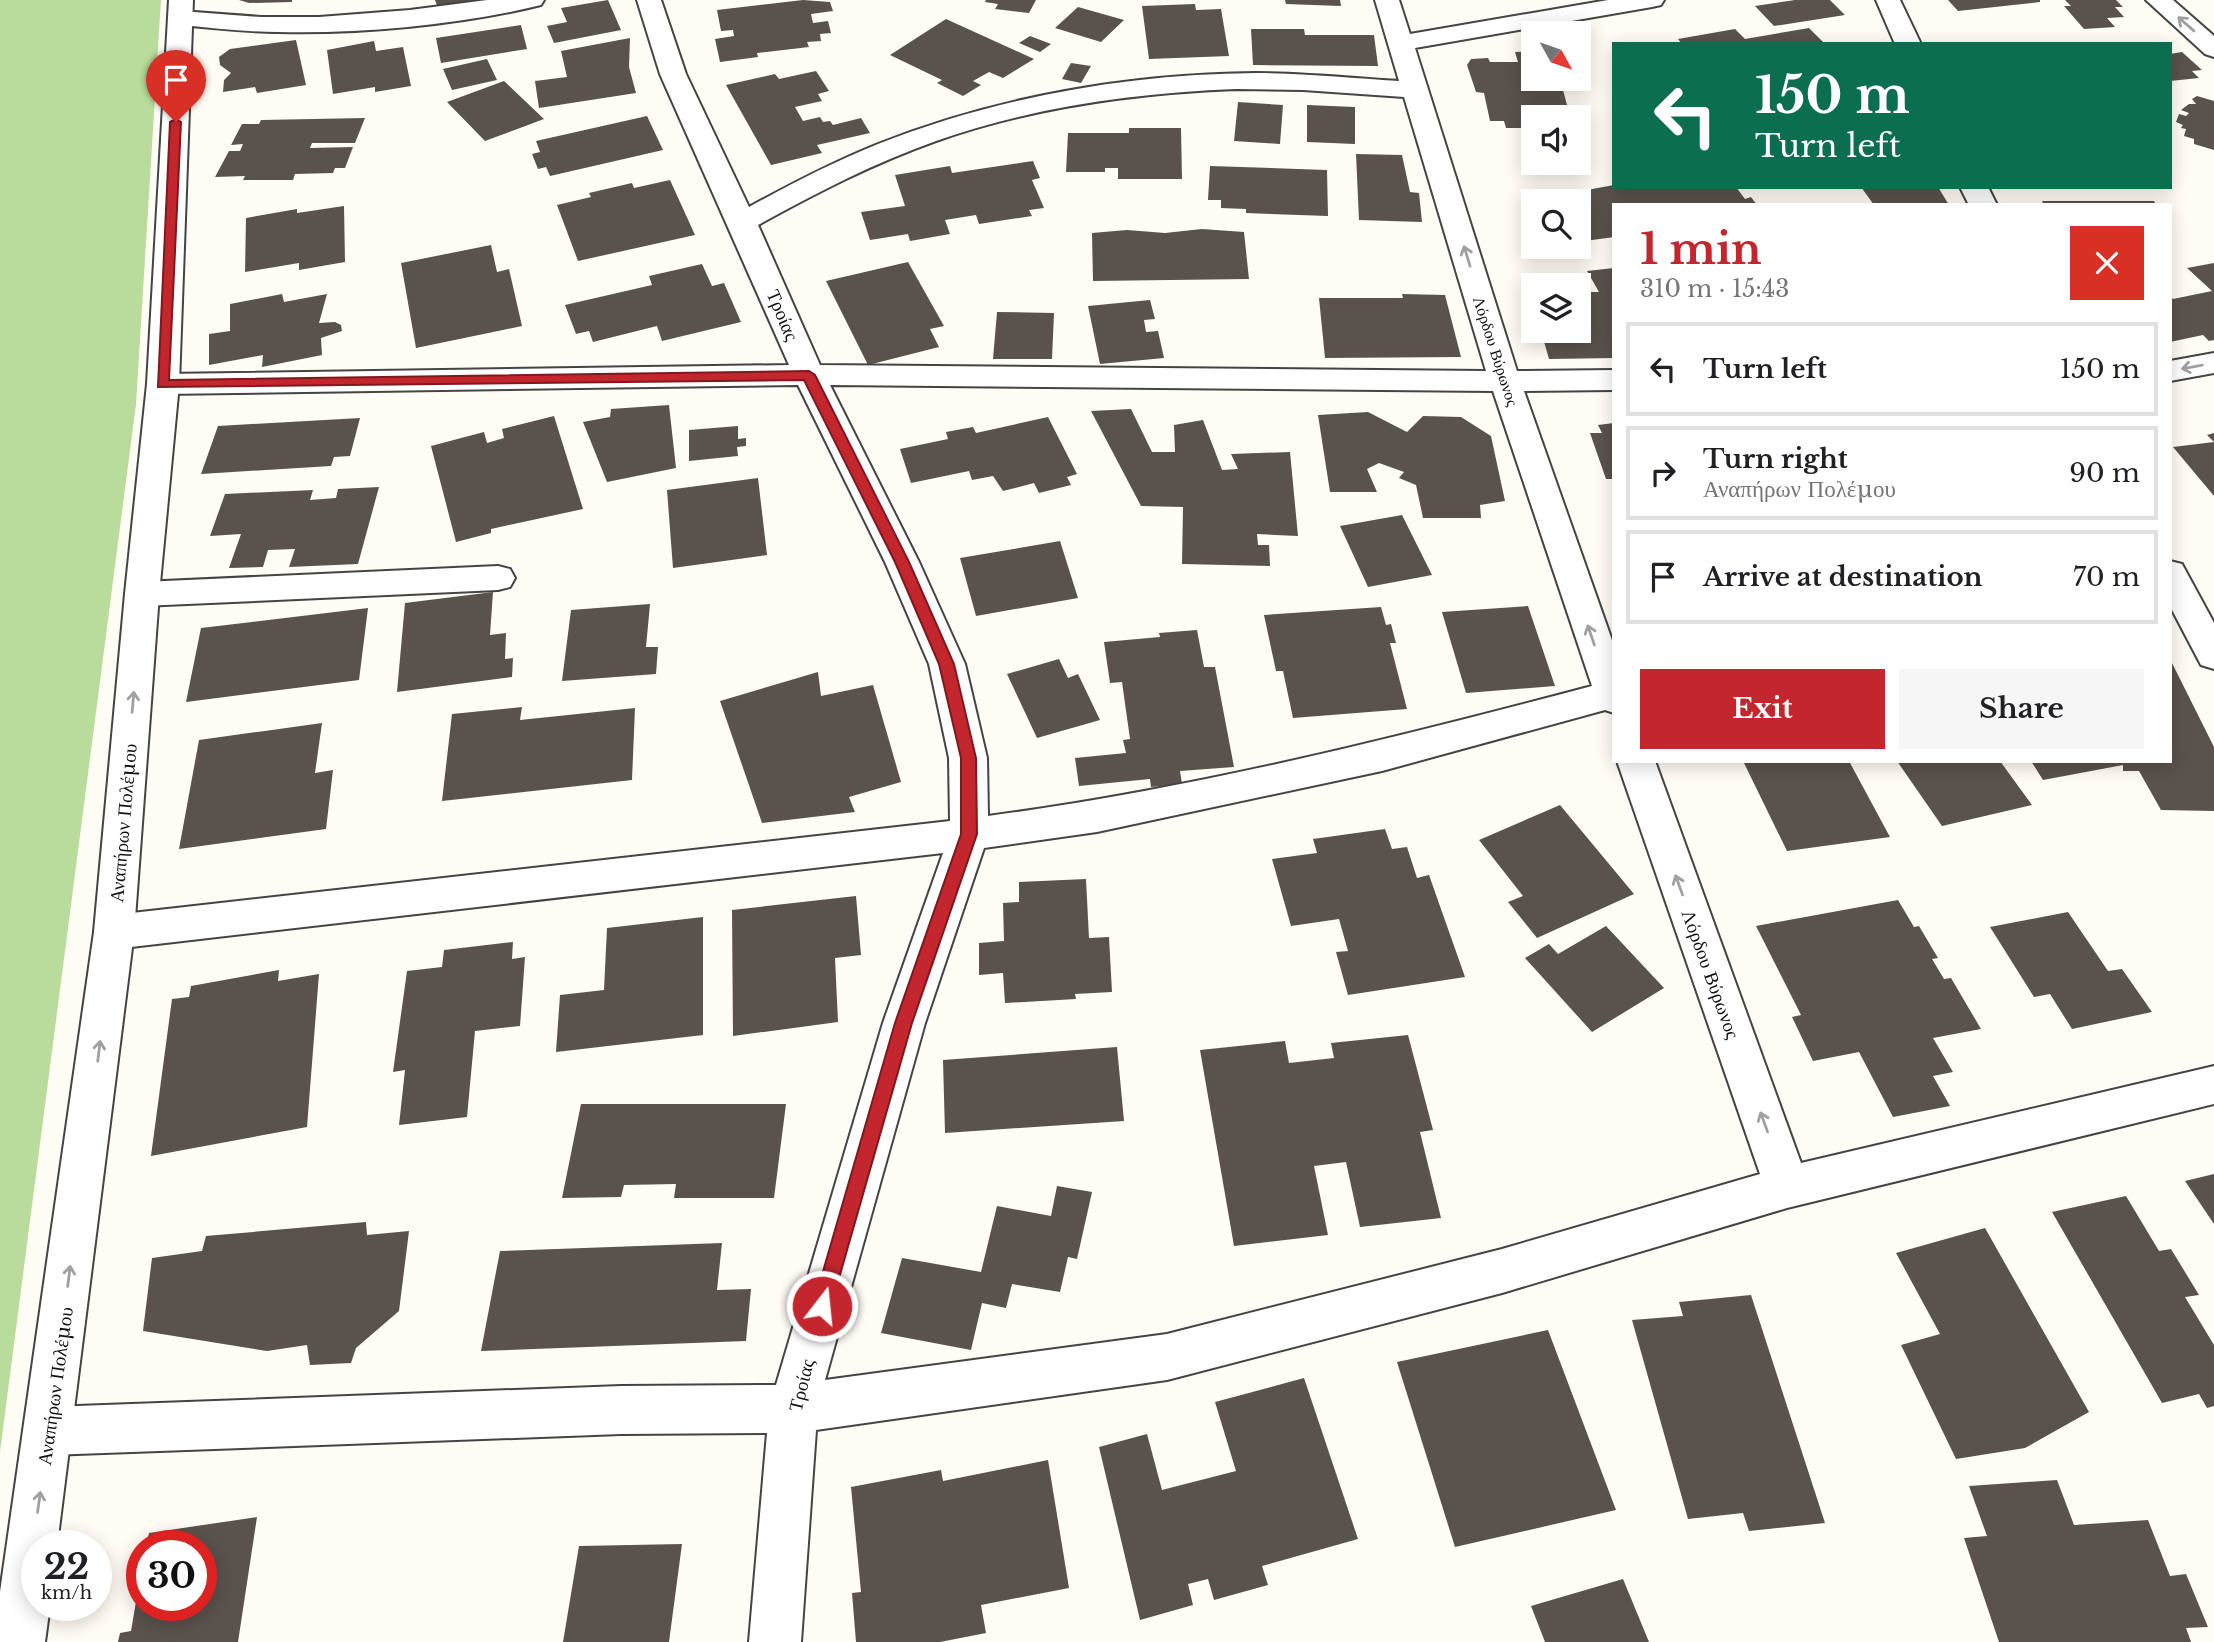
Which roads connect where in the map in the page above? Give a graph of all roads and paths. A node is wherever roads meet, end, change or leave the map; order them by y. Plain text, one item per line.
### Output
1 (532, 0) edge
2 (649, 0) edge
3 (1387, 0) edge
4 (1652, 0) edge
5 (1888, 0) edge
6 (2158, 0) edge
7 (181, 9) edge
8 (1907, 42) edge
9 (1400, 43) junction
10 (2214, 48) edge
11 (1415, 90) junction
12 (742, 222) junction
13 (2214, 363) edge
14 (2172, 371) edge
15 (809, 375) junction
16 (1612, 380) edge
17 (1505, 382) junction
18 (163, 384) junction
19 (498, 578) dead end
20 (2174, 587) edge
21 (142, 594) junction
22 (2214, 656) edge
23 (1612, 693) edge
24 (1612, 696) edge
25 (1637, 763) edge
26 (969, 834) junction
27 (114, 932) junction
28 (2214, 1085) edge
29 (1787, 1187) junction
30 (793, 1409) junction
31 (49, 1431) junction
32 (19, 1642) edge
33 (775, 1642) edge

1 - 7 street
2 - 12 street, Τροίας
3 - 9 street, Λόρδου Βύρωνος
4 - 9 street
5 - 8 street
10 -> 6 street
7 - 18 street, Αναπήρων Πολέμου
9 - 11 street, Λόρδου Βύρωνος
11 - 12 street
17 -> 11 street, Λόρδου Βύρωνος
12 - 15 street, Τροίας
13 -> 14 street
15 - 17 street
15 - 18 street
15 - 26 street, Τροίας
16 - 17 street
23 -> 17 street, Λόρδου Βύρωνος
18 - 21 street, Αναπήρων Πολέμου
19 - 21 street
20 - 22 street
27 -> 21 street, Αναπήρων Πολέμου
24 - 26 street
29 -> 25 street, Λόρδου Βύρωνος
26 - 27 street
26 - 30 street, Τροίας
31 -> 27 street, Αναπήρων Πολέμου
28 - 29 street
29 - 30 street
30 - 31 street
30 - 33 street, Τροίας
32 -> 31 street, Αναπήρων Πολέμου

